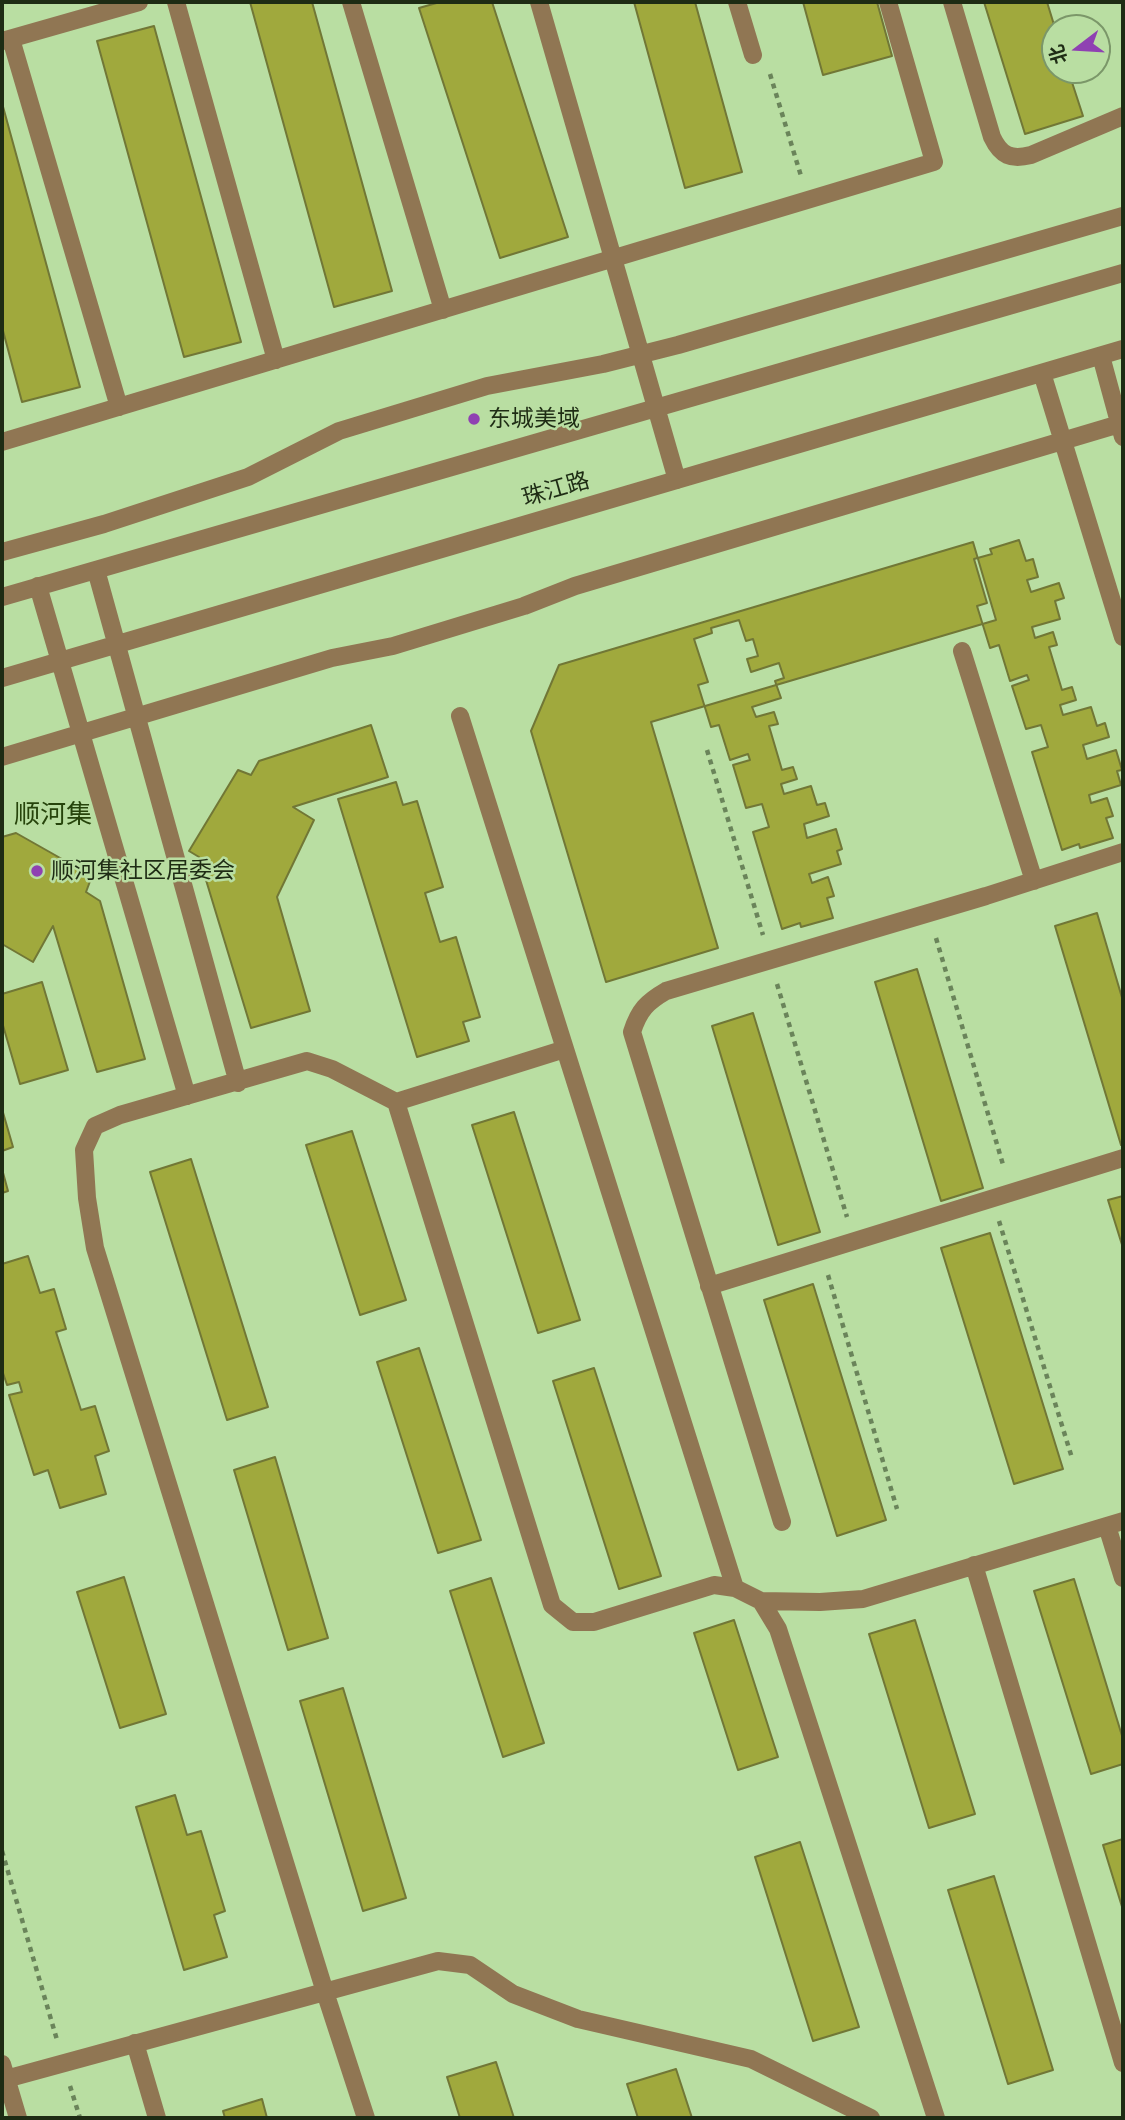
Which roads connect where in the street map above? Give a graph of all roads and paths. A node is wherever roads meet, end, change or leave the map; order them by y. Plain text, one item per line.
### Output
1 (139, 2) edge
2 (176, 2) edge
3 (351, 2) edge
4 (539, 2) edge
5 (737, 2) edge
6 (888, 2) edge
7 (952, 2) edge
8 (6, 40) edge
9 (753, 55) joint
10 (1123, 116) edge
11 (808, 200) junction
12 (1123, 216) edge
13 (613, 259) junction
14 (1123, 273) edge
15 (443, 310) junction
16 (1123, 349) edge
17 (641, 354) junction
18 (1101, 356) junction
19 (276, 360) junction
20 (1042, 373) junction
21 (119, 407) junction
22 (656, 408) junction
23 (1122, 428) edge
24 (1061, 441) junction
25 (2, 442) edge
26 (677, 480) junction
27 (2, 552) edge
28 (96, 570) junction
29 (38, 586) junction
30 (2, 597) edge
31 (1123, 637) edge
32 (117, 645) junction
33 (962, 651) dead end
34 (60, 661) junction
35 (2, 678) edge
36 (460, 716) dead end
37 (137, 717) junction
38 (81, 733) junction
39 (707, 750) dead end
40 (2, 757) edge
41 (1123, 852) edge
42 (1034, 881) junction
43 (929, 914) junction
44 (771, 960) junction
45 (565, 1049) junction
46 (238, 1083) junction
47 (187, 1096) junction
48 (396, 1102) junction
49 (1123, 1157) edge
50 (1012, 1192) junction
51 (992, 1198) junction
52 (855, 1241) junction
53 (821, 1251) junction
54 (709, 1286) junction
55 (1072, 1458) dead end
56 (897, 1509) dead end
57 (782, 1522) dead end
58 (1115, 1523) edge
59 (974, 1565) junction
60 (1123, 1578) edge
61 (735, 1588) junction
62 (761, 1601) junction
63 (2, 1851) edge
64 (325, 1992) junction
65 (135, 2043) junction
66 (63, 2063) junction
67 (1123, 2063) edge
68 (3, 2074) edge
69 (18, 2118) edge
70 (80, 2118) edge
71 (157, 2118) edge
72 (366, 2118) edge
73 (871, 2118) edge
74 (936, 2118) edge

1 - 8 street
2 - 19 street
3 - 15 street
4 - 13 street
5 - 9 street
6 - 11 street
7 - 10 street
8 - 21 street
9 - 11 path
11 - 13 street
12 - 17 street
13 - 15 street
13 - 17 street
14 - 22 street
15 - 19 street
16 - 18 street, 珠江路
17 - 22 street
17 - 27 street
18 - 20 street, 珠江路
18 - 23 street
19 - 21 street
20 - 24 street
20 - 26 street, 珠江路
21 - 25 street
22 - 26 street
22 - 28 street
23 - 24 street
24 - 31 street
24 - 37 street
26 - 32 street, 珠江路
28 - 29 street
28 - 32 street
29 - 30 street
29 - 34 street
32 - 34 street, 珠江路
32 - 37 street
33 - 42 street
34 - 35 street, 珠江路
34 - 38 street
36 - 45 street
37 - 38 street
37 - 46 street
38 - 40 street
38 - 47 street
39 - 44 path
41 - 42 street
42 - 43 street
43 - 44 street
43 - 50 path
44 - 52 path
44 - 54 street
45 - 48 street
45 - 61 street
46 - 47 street
46 - 48 street
47 - 64 street
48 - 61 street
49 - 50 street
50 - 51 street
51 - 52 street
51 - 55 path
52 - 53 street
53 - 54 street
53 - 56 path
54 - 57 street
58 - 59 street
58 - 60 street
59 - 62 street
59 - 67 street
61 - 62 street
62 - 74 street
63 - 66 path
64 - 65 street
64 - 72 street
64 - 73 street
65 - 66 street
65 - 71 street
66 - 68 street
66 - 70 path
68 - 69 street

